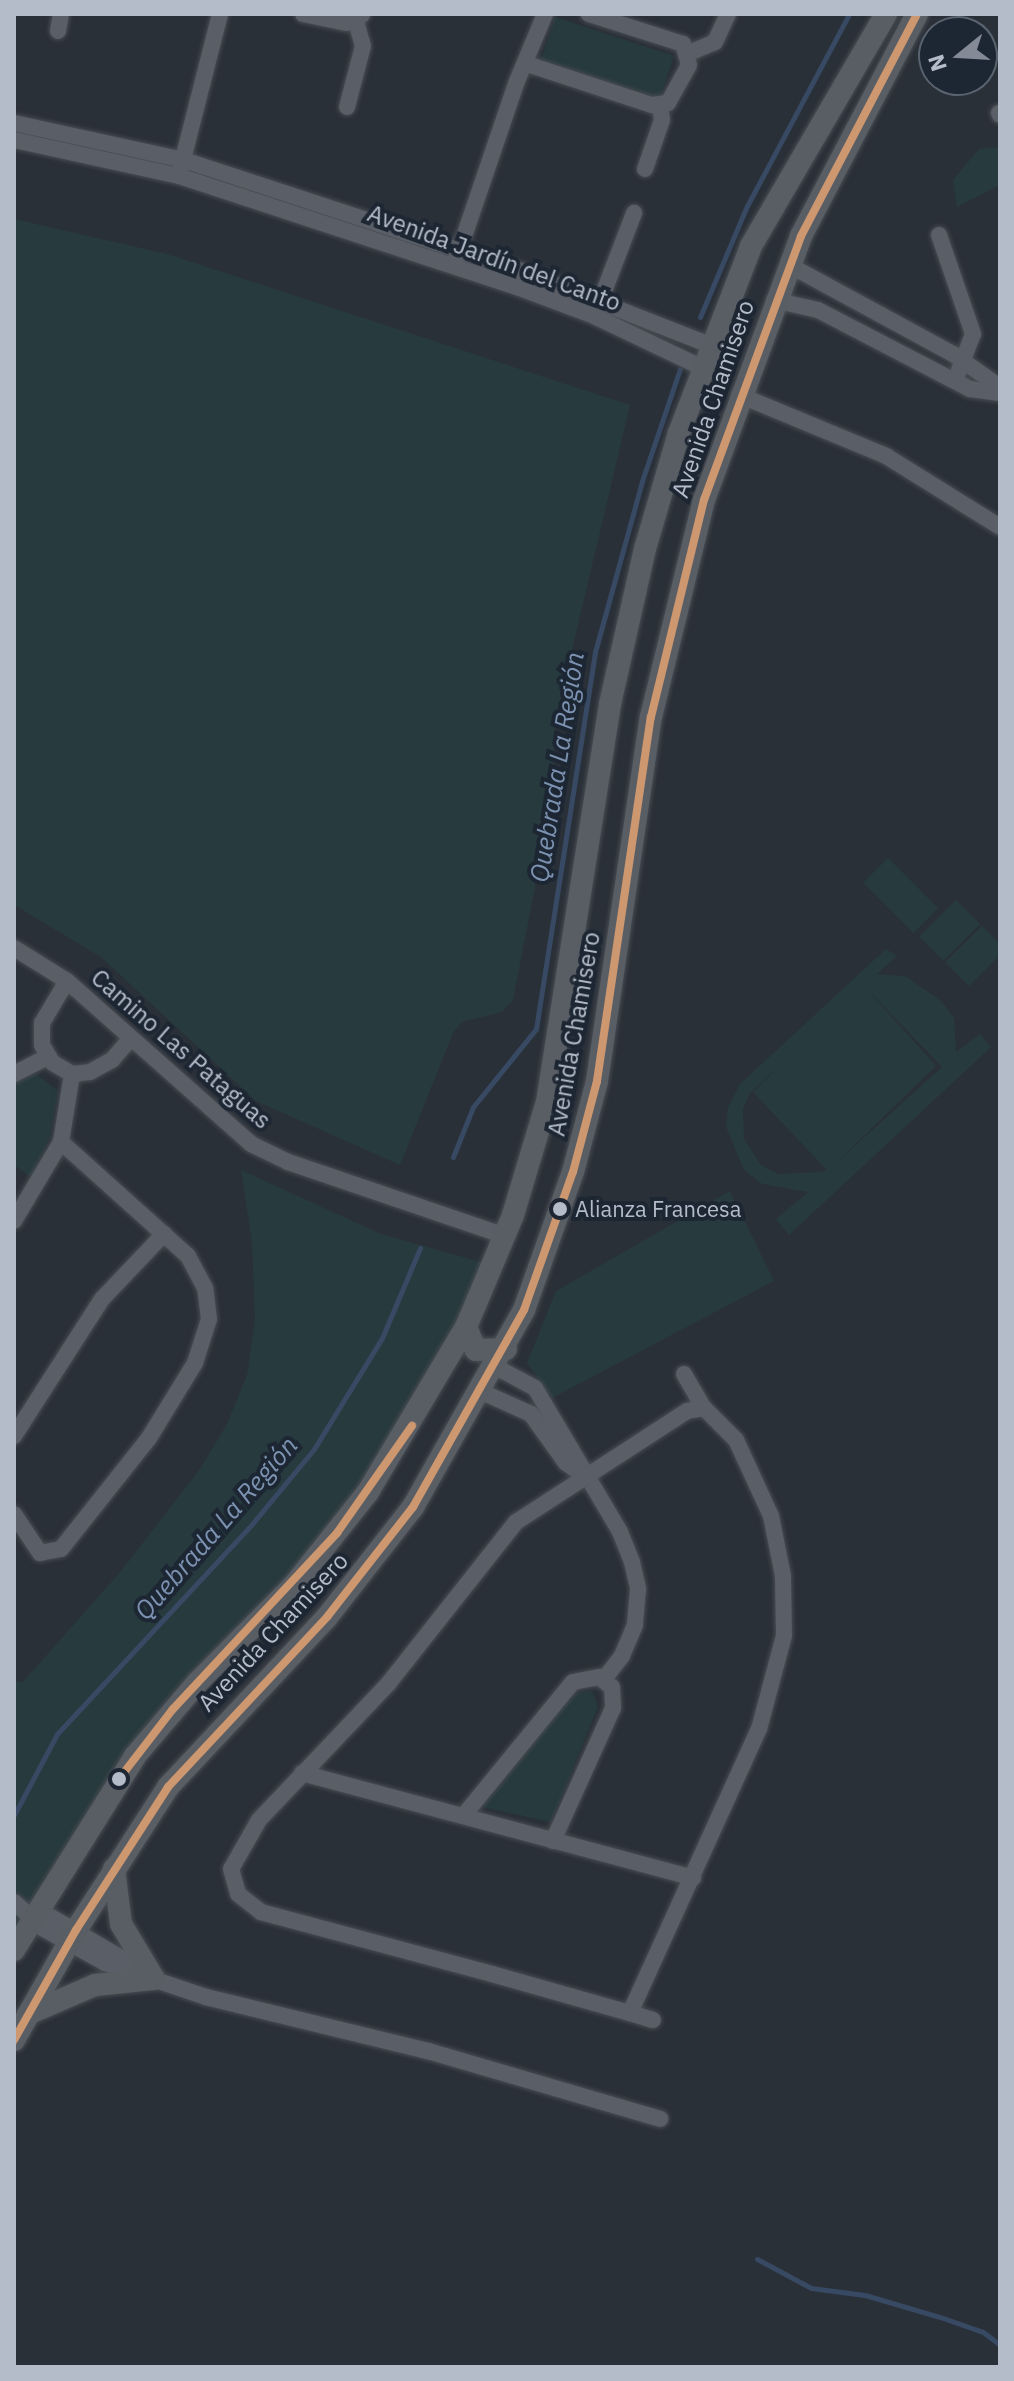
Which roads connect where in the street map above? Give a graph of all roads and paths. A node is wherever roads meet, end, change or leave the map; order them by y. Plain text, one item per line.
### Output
1 (220, 14) edge
2 (303, 14) edge
3 (545, 14) edge
4 (589, 14) edge
5 (728, 14) edge
6 (886, 14) edge
7 (917, 14) edge
8 (359, 17) edge
9 (689, 53) junction
10 (527, 64) junction
11 (660, 106) junction
12 (347, 107) dead end
13 (14, 123) edge
14 (41, 136) junction
15 (14, 140) edge
16 (181, 168) junction
17 (645, 169) dead end
18 (791, 176) junction
19 (820, 196) junction
20 (634, 213) dead end
21 (939, 235) dead end
22 (457, 259) junction
23 (789, 265) junction
24 (774, 300) junction
25 (597, 308) junction
26 (710, 345) junction
27 (963, 364) junction
28 (701, 367) junction
29 (954, 381) junction
30 (1000, 387) edge
31 (1000, 393) edge
32 (739, 395) junction
33 (1000, 527) edge
34 (14, 948) edge
35 (67, 981) junction
36 (131, 1038) junction
37 (48, 1057) junction
38 (14, 1074) edge
39 (72, 1074) junction
40 (61, 1142) junction
41 (14, 1221) edge
42 (164, 1234) junction
43 (505, 1236) junction
44 (466, 1327) junction
45 (501, 1358) junction
46 (684, 1374) dead end
47 (482, 1392) junction
48 (704, 1408) junction
49 (14, 1436) edge
50 (583, 1475) junction
51 (14, 1514) edge
52 (604, 1679) junction
53 (302, 1773) junction
54 (464, 1815) junction
55 (553, 1841) junction
56 (114, 1869) junction
57 (693, 1878) junction
58 (14, 1902) edge
59 (34, 1915) junction
60 (72, 1937) junction
61 (14, 1950) edge
62 (154, 1979) junction
63 (630, 2013) junction
64 (28, 2014) junction
65 (653, 2020) dead end
66 (14, 2040) edge
67 (660, 2119) dead end

1 - 16 street
2 - 8 street
3 - 10 street
4 - 9 street
5 - 9 street
6 - 18 street, Avenida Chamisero
7 - 19 street, Avenida Chamisero
8 - 12 street
9 - 11 street
10 - 11 street
10 - 22 street
11 - 17 street
13 - 14 street, Avenida Jardín del Canto
14 - 15 street, Avenida Jardín del Canto
14 - 16 street, Avenida Jardín del Canto
16 - 22 street, Avenida Jardín del Canto
18 - 19 street
18 - 26 street, Avenida Chamisero
19 - 23 street, Avenida Chamisero
20 - 25 street
21 - 27 street
22 - 25 street, Avenida Jardín del Canto
23 - 24 street, Avenida Chamisero
23 - 27 street
24 - 29 street
24 - 32 street, Avenida Chamisero
25 - 26 street, Avenida Jardín del Canto
25 - 28 street, Avenida Jardín del Canto
26 - 28 street, Avenida Chamisero
27 - 29 street
27 - 30 street
28 - 43 street, Avenida Chamisero
29 - 31 street
32 - 33 street
32 - 45 street, Avenida Chamisero
34 - 35 street, Camino Las Pataguas
35 - 36 street, Camino Las Pataguas
35 - 37 street
36 - 39 street
36 - 43 street, Camino Las Pataguas
37 - 38 street
37 - 39 street
39 - 40 street
40 - 41 street
40 - 42 street
42 - 49 street
42 - 51 street
43 - 44 street, Avenida Chamisero
44 - 45 street
44 - 59 street, Avenida Chamisero
45 - 47 street, Avenida Chamisero
45 - 50 street
46 - 48 street
47 - 50 street
47 - 56 street, Avenida Chamisero
48 - 50 street
48 - 57 street
50 - 52 street
50 - 53 street
52 - 54 street
52 - 55 street
53 - 54 street
53 - 63 street
54 - 55 street
55 - 57 street
56 - 60 street, Avenida Chamisero
56 - 62 street
57 - 63 street
58 - 59 street
59 - 60 street
59 - 61 street, Avenida Chamisero
60 - 62 street
60 - 64 street, Avenida Chamisero
62 - 64 street
62 - 67 street
63 - 65 street
64 - 66 street, Avenida Chamisero

